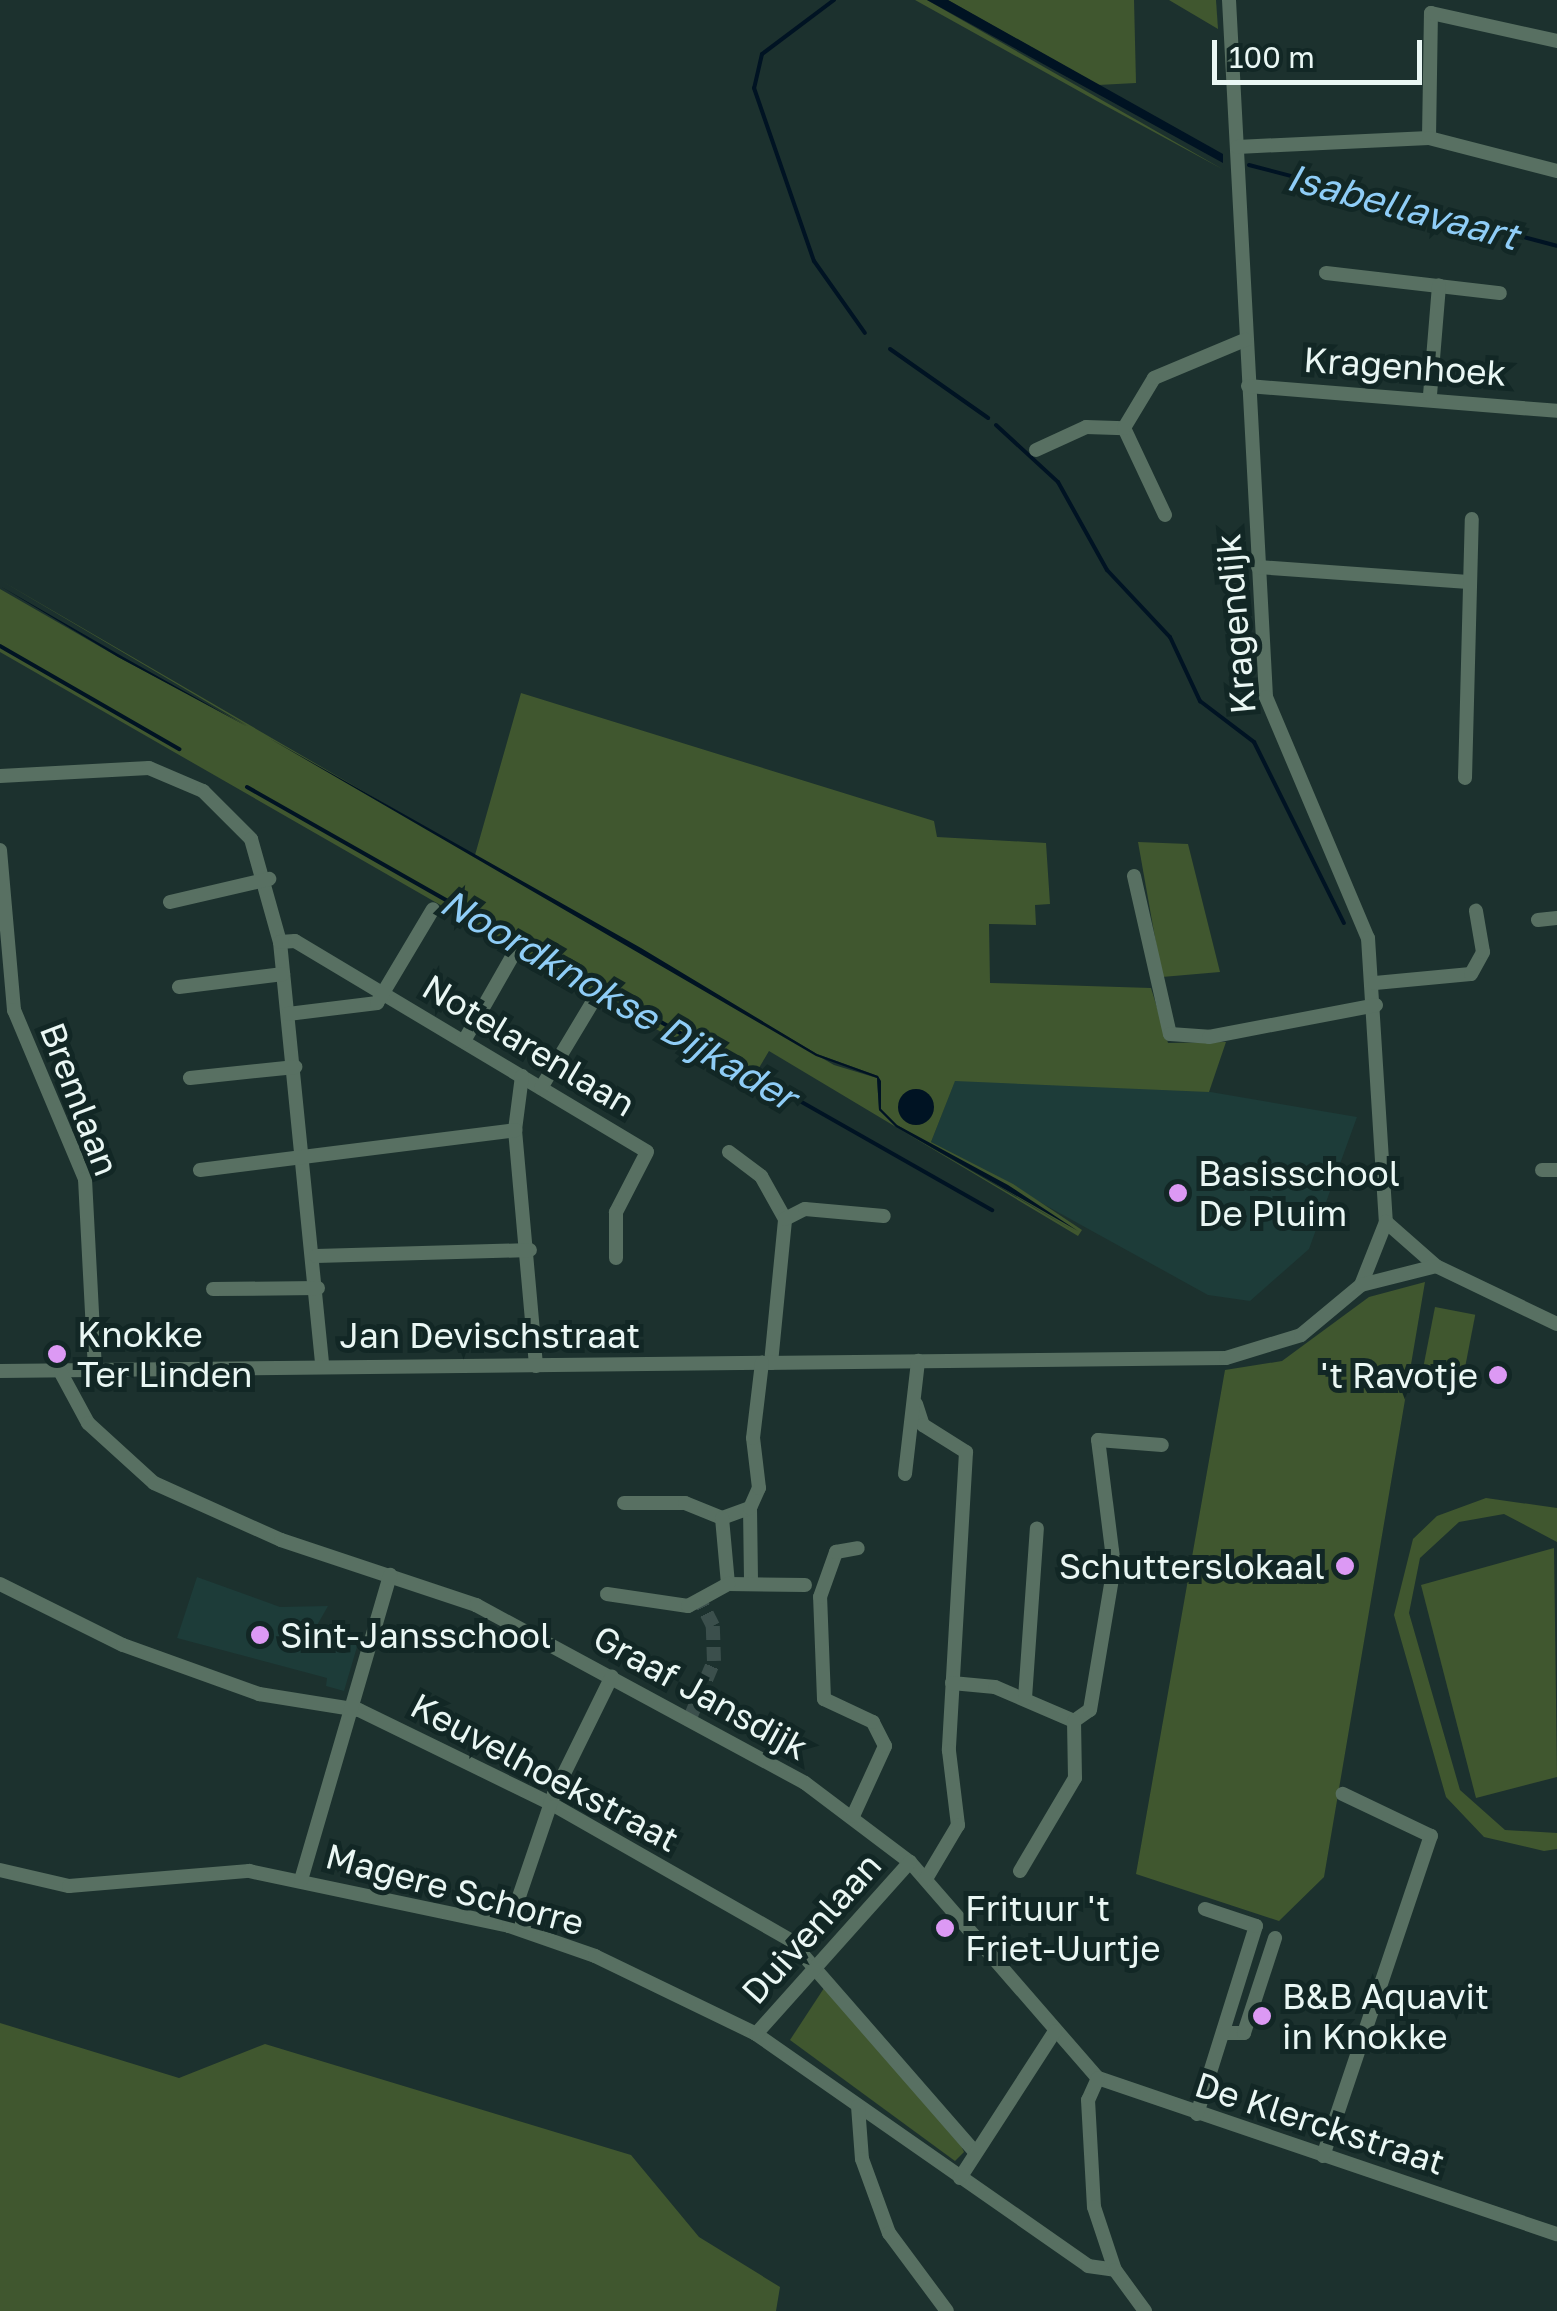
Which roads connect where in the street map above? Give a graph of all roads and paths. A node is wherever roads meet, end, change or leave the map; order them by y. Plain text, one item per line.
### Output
1 (1229, 0) edge
2 (1557, 41) edge
3 (1429, 138) junction
4 (1237, 147) junction
5 (1557, 171) edge
6 (1326, 273) dead end
7 (1439, 285) junction
8 (1500, 294) dead end
9 (1246, 340) junction
10 (1248, 386) junction
11 (1430, 395) junction
12 (1557, 412) edge
13 (1124, 428) junction
14 (1036, 450) dead end
15 (1165, 515) dead end
16 (1472, 518) dead end
17 (1258, 568) junction
18 (1468, 582) junction
19 (0, 776) edge
20 (1465, 778) dead end
21 (0, 850) edge
22 (1134, 876) dead end
23 (268, 879) junction
24 (170, 902) dead end
25 (433, 909) dead end
26 (1476, 912) dead end
27 (1557, 918) edge
28 (1538, 920) dead end
29 (280, 942) junction
30 (514, 955) dead end
31 (283, 974) junction
32 (1375, 983) junction
33 (179, 986) dead end
34 (384, 993) junction
35 (592, 1003) dead end
36 (1376, 1005) junction
37 (288, 1014) junction
38 (464, 1042) junction
39 (295, 1067) junction
40 (522, 1076) junction
41 (190, 1078) dead end
42 (540, 1088) junction
43 (516, 1130) junction
44 (729, 1152) dead end
45 (306, 1156) junction
46 (200, 1170) dead end
47 (884, 1216) dead end
48 (784, 1219) junction
49 (1386, 1222) junction
50 (530, 1250) junction
51 (316, 1256) junction
52 (616, 1258) dead end
53 (1436, 1266) junction
54 (1361, 1284) junction
55 (318, 1288) junction
56 (213, 1290) dead end
57 (1557, 1324) edge
58 (918, 1361) junction
59 (766, 1363) junction
60 (322, 1366) junction
61 (536, 1366) junction
62 (0, 1371) edge
63 (61, 1372) junction
64 (95, 1372) junction
65 (916, 1404) junction
66 (1162, 1445) dead end
67 (905, 1474) dead end
68 (624, 1503) dead end
69 (750, 1508) junction
70 (722, 1518) junction
71 (1037, 1528) dead end
72 (858, 1548) dead end
73 (825, 1574) junction
74 (390, 1575) junction
75 (751, 1583) junction
76 (0, 1584) edge
77 (728, 1584) junction
78 (805, 1585) junction
79 (608, 1594) dead end
80 (820, 1598) junction
81 (612, 1676) junction
82 (952, 1683) junction
83 (1026, 1698) junction
84 (348, 1711) junction
85 (1074, 1720) junction
86 (1343, 1794) dead end
87 (550, 1802) junction
88 (853, 1816) junction
89 (910, 1862) junction
90 (0, 1870) edge
91 (1020, 1871) dead end
92 (926, 1879) junction
93 (301, 1880) junction
94 (1206, 1910) dead end
95 (509, 1926) junction
96 (1275, 1938) dead end
97 (819, 1963) junction
98 (1055, 2031) junction
99 (1224, 2033) junction
100 (756, 2034) junction
101 (1098, 2078) junction
102 (858, 2106) junction
103 (1197, 2114) junction
104 (975, 2152) junction
105 (1323, 2156) junction
106 (960, 2178) junction
107 (1557, 2234) edge
108 (1115, 2270) junction
109 (947, 2311) edge
110 (1145, 2311) edge

1 - 4 street, Kragendijk
2 - 3 street
3 - 4 street
3 - 5 street
4 - 9 street, Kragendijk
6 - 7 street
7 - 8 street
7 - 11 street
9 - 10 street, Kragendijk
9 - 13 street
10 - 11 street, Kragenhoek
10 - 17 street, Kragendijk
11 - 12 street, Kragenhoek
13 - 14 street
13 - 15 street
16 - 18 street
17 - 18 street
17 - 32 street, Kragendijk
18 - 20 street
19 - 23 street
21 - 64 street, Bremlaan
22 - 36 street
23 - 24 street
23 - 29 street
25 - 34 street
26 - 32 street
27 - 28 street
29 - 31 street
29 - 34 street, Notelarenlaan
30 - 38 street
31 - 33 street
31 - 37 street
32 - 36 street, Kragendijk
34 - 37 street, Notelarenlaan
34 - 38 street, Notelarenlaan
35 - 42 street
36 - 49 street, Kragendijk
37 - 39 street
38 - 40 street, Notelarenlaan
39 - 41 street
39 - 45 street
40 - 42 street, Notelarenlaan
40 - 43 street
42 - 52 street, Notelarenlaan
43 - 45 street
43 - 50 street
44 - 48 street
45 - 46 street
45 - 51 street
47 - 48 street
48 - 59 street
49 - 53 street
49 - 54 street, Kragendijk
50 - 51 street
50 - 61 street
51 - 55 street
53 - 54 street, Jan Devischstraat
53 - 57 street
54 - 58 street, Jan Devischstraat
55 - 56 street
55 - 60 street
58 - 59 street, Jan Devischstraat
58 - 65 street
59 - 61 street, Jan Devischstraat
59 - 69 street
60 - 61 street, Jan Devischstraat
60 - 64 street, Jan Devischstraat
62 - 63 street
63 - 64 street, Jan Devischstraat
63 - 74 street, Graaf Jansdijk
65 - 67 street
65 - 82 street
66 - 85 street
68 - 70 street
69 - 70 street
69 - 75 street
70 - 77 street
71 - 83 street
72 - 73 street
73 - 78 street
73 - 80 street
74 - 81 street, Graaf Jansdijk
74 - 84 street
75 - 77 street
75 - 78 street
76 - 84 street, Keuvelhoekstraat
77 - 79 street
78 - 80 street
80 - 88 street
81 - 87 street
81 - 88 street, Graaf Jansdijk
82 - 83 street
82 - 92 street
83 - 85 street
84 - 87 street, Keuvelhoekstraat
84 - 93 street
85 - 91 street
86 - 105 street
87 - 95 street
87 - 97 street, Keuvelhoekstraat
88 - 89 street, Graaf Jansdijk
89 - 92 street, Graaf Jansdijk
89 - 97 street, Duivenlaan
90 - 93 street, Magere Schorre
92 - 98 street, Graaf Jansdijk
93 - 95 street, Magere Schorre
94 - 99 street
95 - 100 street, Magere Schorre
96 - 99 street
97 - 100 street, Duivenlaan
97 - 104 street, Keuvelhoekstraat
98 - 101 street, Graaf Jansdijk
98 - 104 street
99 - 103 street
100 - 102 street, Magere Schorre
101 - 103 street, De Klerckstraat
101 - 108 street
102 - 106 street, Magere Schorre
102 - 109 street
103 - 105 street, De Klerckstraat
104 - 106 street
105 - 107 street, De Klerckstraat
106 - 108 street, Magere Schorre
108 - 110 street

